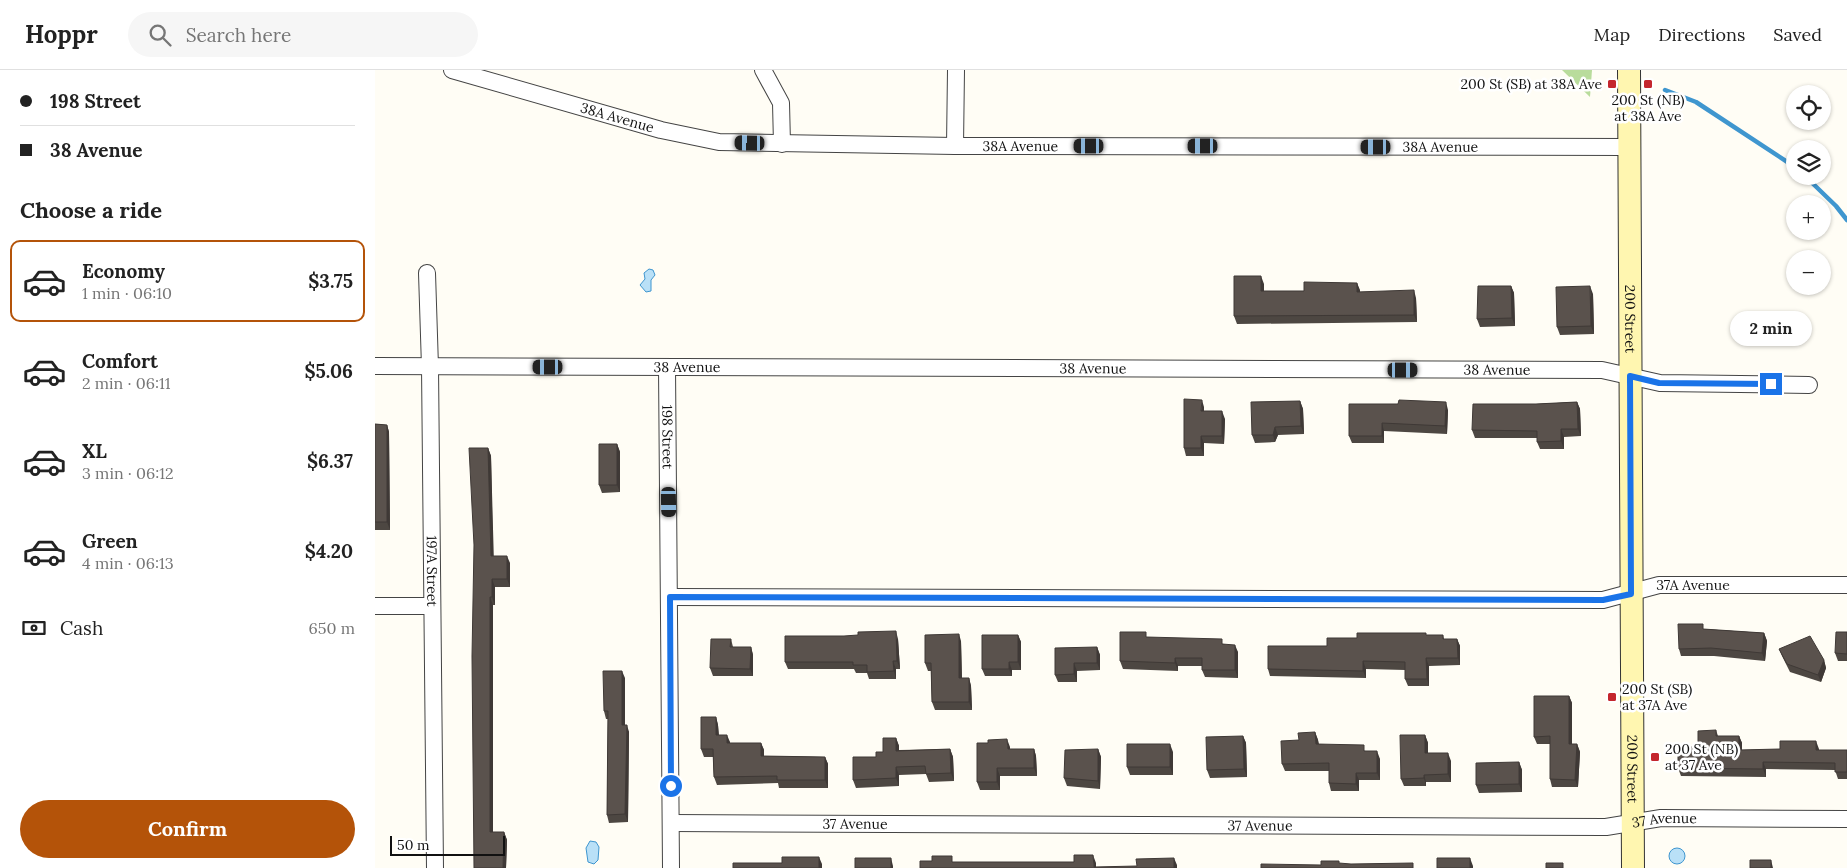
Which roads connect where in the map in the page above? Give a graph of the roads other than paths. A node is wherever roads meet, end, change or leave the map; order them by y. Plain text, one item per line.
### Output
1 (452, 70) edge
2 (763, 70) edge
3 (956, 70) edge
4 (1629, 70) edge
5 (782, 144) junction
6 (955, 146) junction
7 (1628, 147) junction
8 (427, 273) dead end
9 (375, 366) edge
10 (430, 367) junction
11 (667, 367) junction
12 (1630, 376) junction
13 (1809, 385) dead end
14 (1847, 585) edge
15 (1631, 594) junction
16 (670, 597) junction
17 (375, 606) edge
18 (431, 606) junction
19 (1847, 818) edge
20 (671, 823) junction
21 (1633, 823) junction
22 (435, 868) edge
23 (671, 868) edge
24 (1633, 868) edge

1 - 5 street, 38A Avenue
2 - 5 street
3 - 6 street
4 - 7 main road, 200 Street
5 - 6 street, 38A Avenue
6 - 7 street, 38A Avenue
7 - 12 main road, 200 Street
8 - 10 street, 197A Street
9 - 10 street, 38 Avenue
10 - 11 street, 38 Avenue
10 - 18 street, 197A Street
11 - 12 street, 38 Avenue
11 - 16 street, 198 Street
12 - 13 street, 38 Avenue
12 - 15 main road, 200 Street
14 - 15 street, 37A Avenue
15 - 16 street, 37A Avenue
15 - 21 main road, 200 Street
16 - 20 street, 198 Street
17 - 18 street
18 - 22 street, 197A Street
19 - 21 street, 37 Avenue
20 - 21 street, 37 Avenue
20 - 23 street, 198 Street
21 - 24 main road, 200 Street

